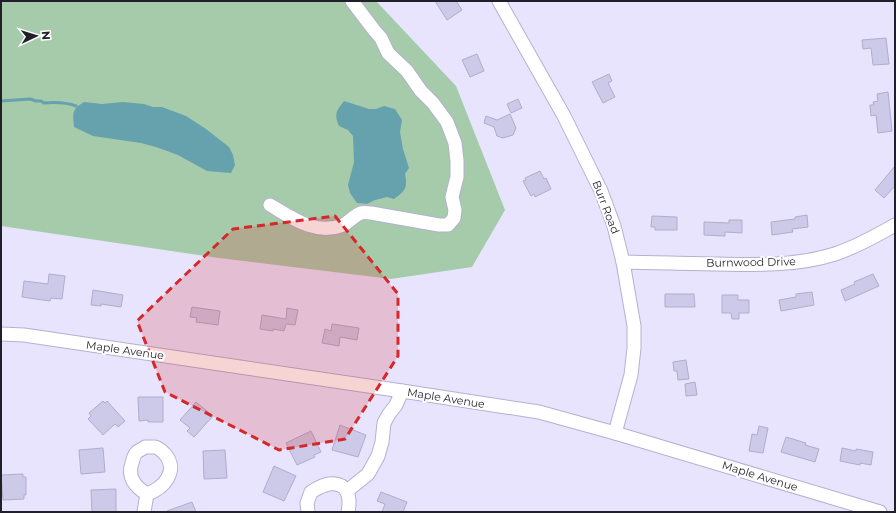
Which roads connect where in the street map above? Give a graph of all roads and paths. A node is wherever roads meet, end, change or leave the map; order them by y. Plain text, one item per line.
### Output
1 (352, 1) edge
2 (499, 1) edge
3 (270, 205) dead end
4 (895, 225) edge
5 (623, 262) junction
6 (1, 334) edge
7 (402, 391) junction
8 (615, 433) junction
9 (347, 491) junction
10 (147, 494) dead end
11 (144, 512) edge
12 (308, 512) edge
13 (348, 512) edge
14 (880, 512) edge

1 - 3 street
2 - 5 street, Burr Road
4 - 5 street, Burnwood Drive
5 - 8 street, Burr Road
6 - 7 street, Maple Avenue
7 - 8 street, Maple Avenue
7 - 9 street
8 - 14 street, Maple Avenue
9 - 12 street
9 - 13 street
10 - 11 street

